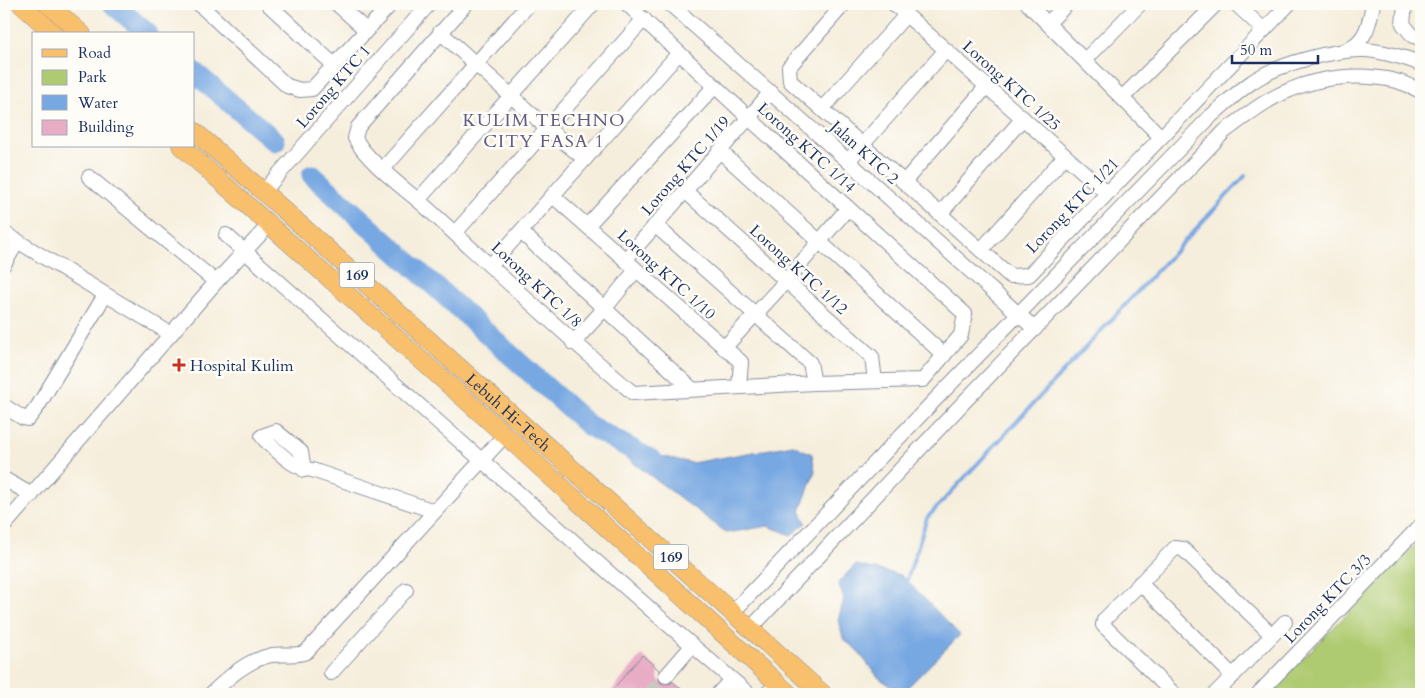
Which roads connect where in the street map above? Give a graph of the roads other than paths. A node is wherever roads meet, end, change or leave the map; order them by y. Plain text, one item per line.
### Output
1 (21, 4) edge
2 (48, 4) edge
3 (198, 4) edge
4 (268, 4) edge
5 (337, 4) edge
6 (391, 4) edge
7 (429, 4) edge
8 (466, 4) edge
9 (530, 4) edge
10 (593, 4) edge
11 (627, 4) edge
12 (670, 4) edge
13 (844, 4) edge
14 (894, 4) edge
15 (1028, 4) edge
16 (1067, 4) edge
17 (1140, 4) edge
18 (1216, 4) edge
19 (1236, 4) edge
20 (1289, 4) edge
21 (1374, 4) edge
22 (1405, 4) edge
23 (906, 15) junction
24 (644, 19) junction
25 (1048, 23) junction
26 (1368, 26) junction
27 (366, 30) junction
28 (1264, 30) junction
29 (52, 32) edge
30 (80, 32) edge
31 (440, 32) junction
32 (1421, 38) edge
33 (946, 50) junction
34 (679, 52) junction
35 (1338, 53) junction
36 (1383, 54) junction
37 (1085, 60) junction
38 (334, 64) junction
39 (476, 64) junction
40 (1421, 64) edge
41 (715, 86) junction
42 (987, 86) junction
43 (1421, 91) edge
44 (771, 92) junction
45 (511, 96) junction
46 (1122, 98) junction
47 (822, 109) junction
48 (749, 118) junction
49 (1023, 118) junction
50 (548, 129) junction
51 (195, 132) edge
52 (1161, 137) junction
53 (863, 145) junction
54 (183, 148) edge
55 (720, 151) junction
56 (1065, 156) junction
57 (585, 159) junction
58 (848, 161) junction
59 (382, 169) junction
60 (89, 176) dead end
61 (904, 182) junction
62 (685, 191) junction
63 (263, 192) junction
64 (1107, 193) junction
65 (553, 196) junction
66 (418, 200) junction
67 (848, 208) junction
68 (940, 214) junction
69 (269, 225) junction
70 (655, 225) junction
71 (587, 226) junction
72 (520, 232) junction
73 (4, 233) edge
74 (455, 233) junction
75 (226, 235) dead end
76 (18, 241) junction
77 (818, 241) junction
78 (981, 250) junction
79 (245, 252) junction
80 (625, 260) junction
81 (4, 264) edge
82 (491, 265) junction
83 (636, 270) junction
84 (786, 281) junction
85 (216, 282) junction
86 (105, 295) junction
87 (605, 308) junction
88 (755, 314) junction
89 (1019, 314) junction
90 (1035, 329) junction
91 (171, 334) junction
92 (573, 343) junction
93 (724, 348) junction
94 (944, 355) junction
95 (875, 381) junction
96 (814, 383) junction
97 (739, 387) junction
98 (692, 389) junction
99 (4, 406) edge
100 (519, 420) junction
101 (506, 442) junction
102 (481, 460) junction
103 (304, 470) dead end
104 (4, 479) edge
105 (32, 495) junction
106 (434, 511) junction
107 (4, 526) edge
108 (1421, 526) edge
109 (1140, 584) junction
110 (406, 590) dead end
111 (733, 612) junction
112 (1285, 622) dead end
113 (751, 628) junction
114 (1272, 635) junction
115 (692, 646) junction
116 (331, 673) dead end
117 (666, 676) tunnel mouth
118 (1233, 676) junction
119 (731, 680) junction
120 (778, 691) edge
121 (211, 694) edge
122 (718, 694) edge
123 (748, 694) edge
124 (823, 694) edge
125 (1174, 694) edge
126 (1216, 694) edge
127 (1258, 694) edge

1 - 29 main road
2 - 30 main road
3 - 38 street
4 - 38 street
5 - 27 street
6 - 27 street
7 - 63 street, Lorong KTC 1
8 - 31 street, Lorong KTC 1/8
9 - 39 street
10 - 45 street
11 - 24 street, Lorong KTC 1/14
12 - 44 street, Jalan KTC 2
13 - 47 street
14 - 23 street, Lorong KTC 1/25
15 - 25 street
16 - 25 street
17 - 37 street
18 - 46 street
19 - 28 street
20 - 28 street, Lorong KTC 1/21
21 - 26 street
22 - 32 street
23 - 33 street, Lorong KTC 1/25
23 - 47 street
24 - 34 street, Lorong KTC 1/14
24 - 50 street
25 - 37 street
26 - 35 street
26 - 36 street
27 - 38 street
28 - 52 street, Lorong KTC 1/21
31 - 39 street
31 - 59 street, Lorong KTC 1/8
33 - 42 street, Lorong KTC 1/25
33 - 53 street
34 - 41 street, Lorong KTC 1/14
34 - 57 street
35 - 36 street
35 - 89 street
36 - 40 street
37 - 46 street
39 - 45 street
39 - 59 street
41 - 48 street, Lorong KTC 1/14
41 - 71 street
42 - 49 street, Lorong KTC 1/25
42 - 61 street
43 - 90 street
44 - 48 street, Lorong KTC 1/19
44 - 58 street, Jalan KTC 2
45 - 50 street
45 - 66 street
46 - 52 street
47 - 53 street
48 - 55 street, Lorong KTC 1/19
48 - 67 street, Lorong KTC 1/14
49 - 56 street, Lorong KTC 1/25
49 - 68 street
50 - 57 street
50 - 74 street
51 - 63 main road, Lebuh Hi-Tech / 169
52 - 64 street, Lorong KTC 1/21
53 - 58 street
53 - 61 street, Lorong KTC 1/21
54 - 69 main road, Lebuh Hi-Tech / 169
55 - 62 street, Lorong KTC 1/19
55 - 77 street
56 - 64 street, Lorong KTC 1/25
56 - 78 street
57 - 65 street
58 - 89 street, Jalan KTC 2
59 - 66 street, Lorong KTC 1/8
60 - 85 street
61 - 68 street, Lorong KTC 1/21
62 - 70 street, Lorong KTC 1/19
62 - 84 street, Lorong KTC 1/12
63 - 100 main road, Lebuh Hi-Tech / 169
64 - 78 street, Lorong KTC 1/21
65 - 71 street, Lorong KTC 1/10
65 - 72 street
66 - 74 street, Lorong KTC 1/8
67 - 77 street
67 - 94 street, Lorong KTC 1/14
68 - 78 street, Lorong KTC 1/21
69 - 79 street
69 - 101 main road, Lebuh Hi-Tech / 169
70 - 80 street, Lorong KTC 1/19
70 - 88 street
71 - 80 street, Lorong KTC 1/10
72 - 82 street
72 - 87 street
73 - 76 street
74 - 82 street, Lorong KTC 1/8
75 - 79 street
76 - 81 street
76 - 86 street
77 - 84 street
77 - 94 street
79 - 85 street
79 - 102 street
80 - 83 street, Lorong KTC 1/10
82 - 92 street, Lorong KTC 1/8
83 - 87 street
83 - 93 street, Lorong KTC 1/10
84 - 88 street
84 - 95 street, Lorong KTC 1/12
85 - 91 street
86 - 91 street
86 - 99 street
87 - 92 street
87 - 98 street
88 - 93 street
88 - 96 street
89 - 90 street, Jalan KTC 2
89 - 111 street
90 - 113 street
91 - 105 street
92 - 98 street, Lorong KTC 1/8
93 - 97 street, Lorong KTC 1/10
94 - 95 street
95 - 96 street
96 - 97 street
97 - 98 street
100 - 101 main road
100 - 111 main road, Lebuh Hi-Tech / 169
101 - 102 street
101 - 120 main road, Lebuh Hi-Tech / 169
102 - 106 street
102 - 115 street
103 - 106 street
104 - 105 street
105 - 107 street
106 - 121 street
108 - 127 street, Lorong KTC 3/3
109 - 114 street
109 - 118 street
109 - 125 street
110 - 116 street
111 - 113 main road, Lebuh Hi-Tech / 169
112 - 114 street
113 - 124 main road, Lebuh Hi-Tech / 169
114 - 118 street
115 - 117 street
115 - 119 street
118 - 126 street
119 - 122 street
119 - 123 street

